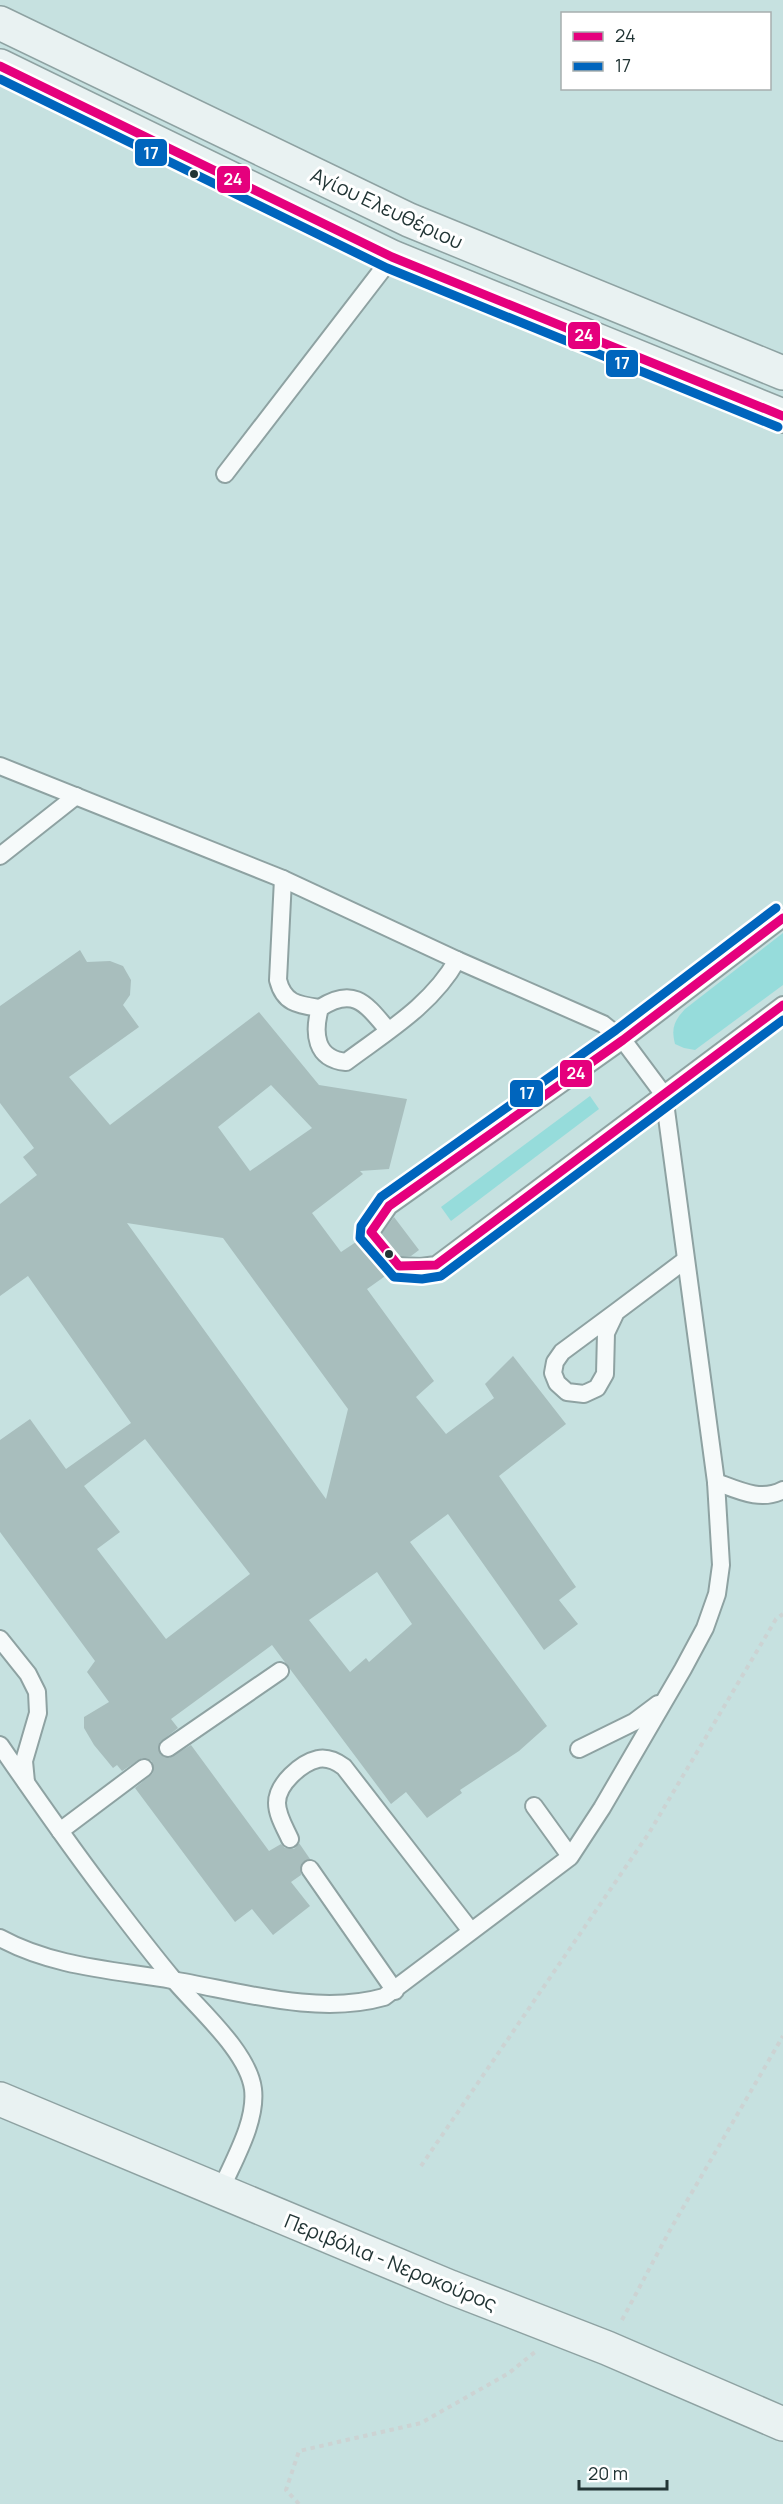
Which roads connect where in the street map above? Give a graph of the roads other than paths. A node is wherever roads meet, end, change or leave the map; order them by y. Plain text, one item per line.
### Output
1 (0, 23) edge
2 (0, 66) edge
3 (392, 258) junction
4 (783, 373) edge
5 (783, 416) edge
6 (225, 474) dead end
7 (0, 766) edge
8 (76, 796) junction
9 (0, 856) edge
10 (283, 879) junction
11 (783, 918) edge
12 (457, 960) junction
13 (783, 1005) edge
14 (320, 1008) junction
15 (388, 1030) junction
16 (623, 1040) junction
17 (664, 1095) junction
18 (371, 1232) dead end
19 (684, 1261) junction
20 (399, 1266) dead end
21 (616, 1312) junction
22 (716, 1482) junction
23 (783, 1490) edge
24 (0, 1639) edge
25 (280, 1671) dead end
26 (672, 1688) junction
27 (0, 1745) edge
28 (168, 1748) dead end
29 (579, 1749) dead end
30 (144, 1768) dead end
31 (26, 1783) junction
32 (534, 1806) dead end
33 (60, 1831) junction
34 (290, 1839) dead end
35 (570, 1856) junction
36 (310, 1869) dead end
37 (471, 1931) junction
38 (0, 1938) edge
39 (174, 1980) junction
40 (395, 1991) junction
41 (0, 2098) edge
42 (220, 2192) junction
43 (783, 2424) edge

1 - 4 main road, Αγίου Ελευθέριου
2 - 3 main road, Αγίου Ελευθέριου
3 - 5 main road, Αγίου Ελευθέριου
3 - 6 lane
7 - 8 lane
8 - 9 lane
8 - 10 lane
10 - 12 lane
10 - 14 lane
11 - 16 lane
12 - 15 lane
12 - 16 lane
13 - 17 lane
14 - 15 lane
14 - 15 lane
16 - 17 lane
16 - 18 lane
17 - 19 lane
17 - 20 lane
19 - 21 lane
19 - 22 lane
21 - 21 lane
22 - 23 lane
22 - 26 lane
24 - 31 lane
25 - 28 lane
26 - 29 lane
26 - 35 lane
27 - 31 lane
30 - 33 lane
31 - 33 lane
32 - 35 lane
33 - 39 lane
34 - 37 lane
35 - 37 lane
36 - 40 lane
37 - 40 lane
38 - 39 lane
39 - 40 lane
39 - 42 lane
41 - 42 main road, Περιβόλια - Νεροκούρος
42 - 43 main road, Περιβόλια - Νεροκούρος

